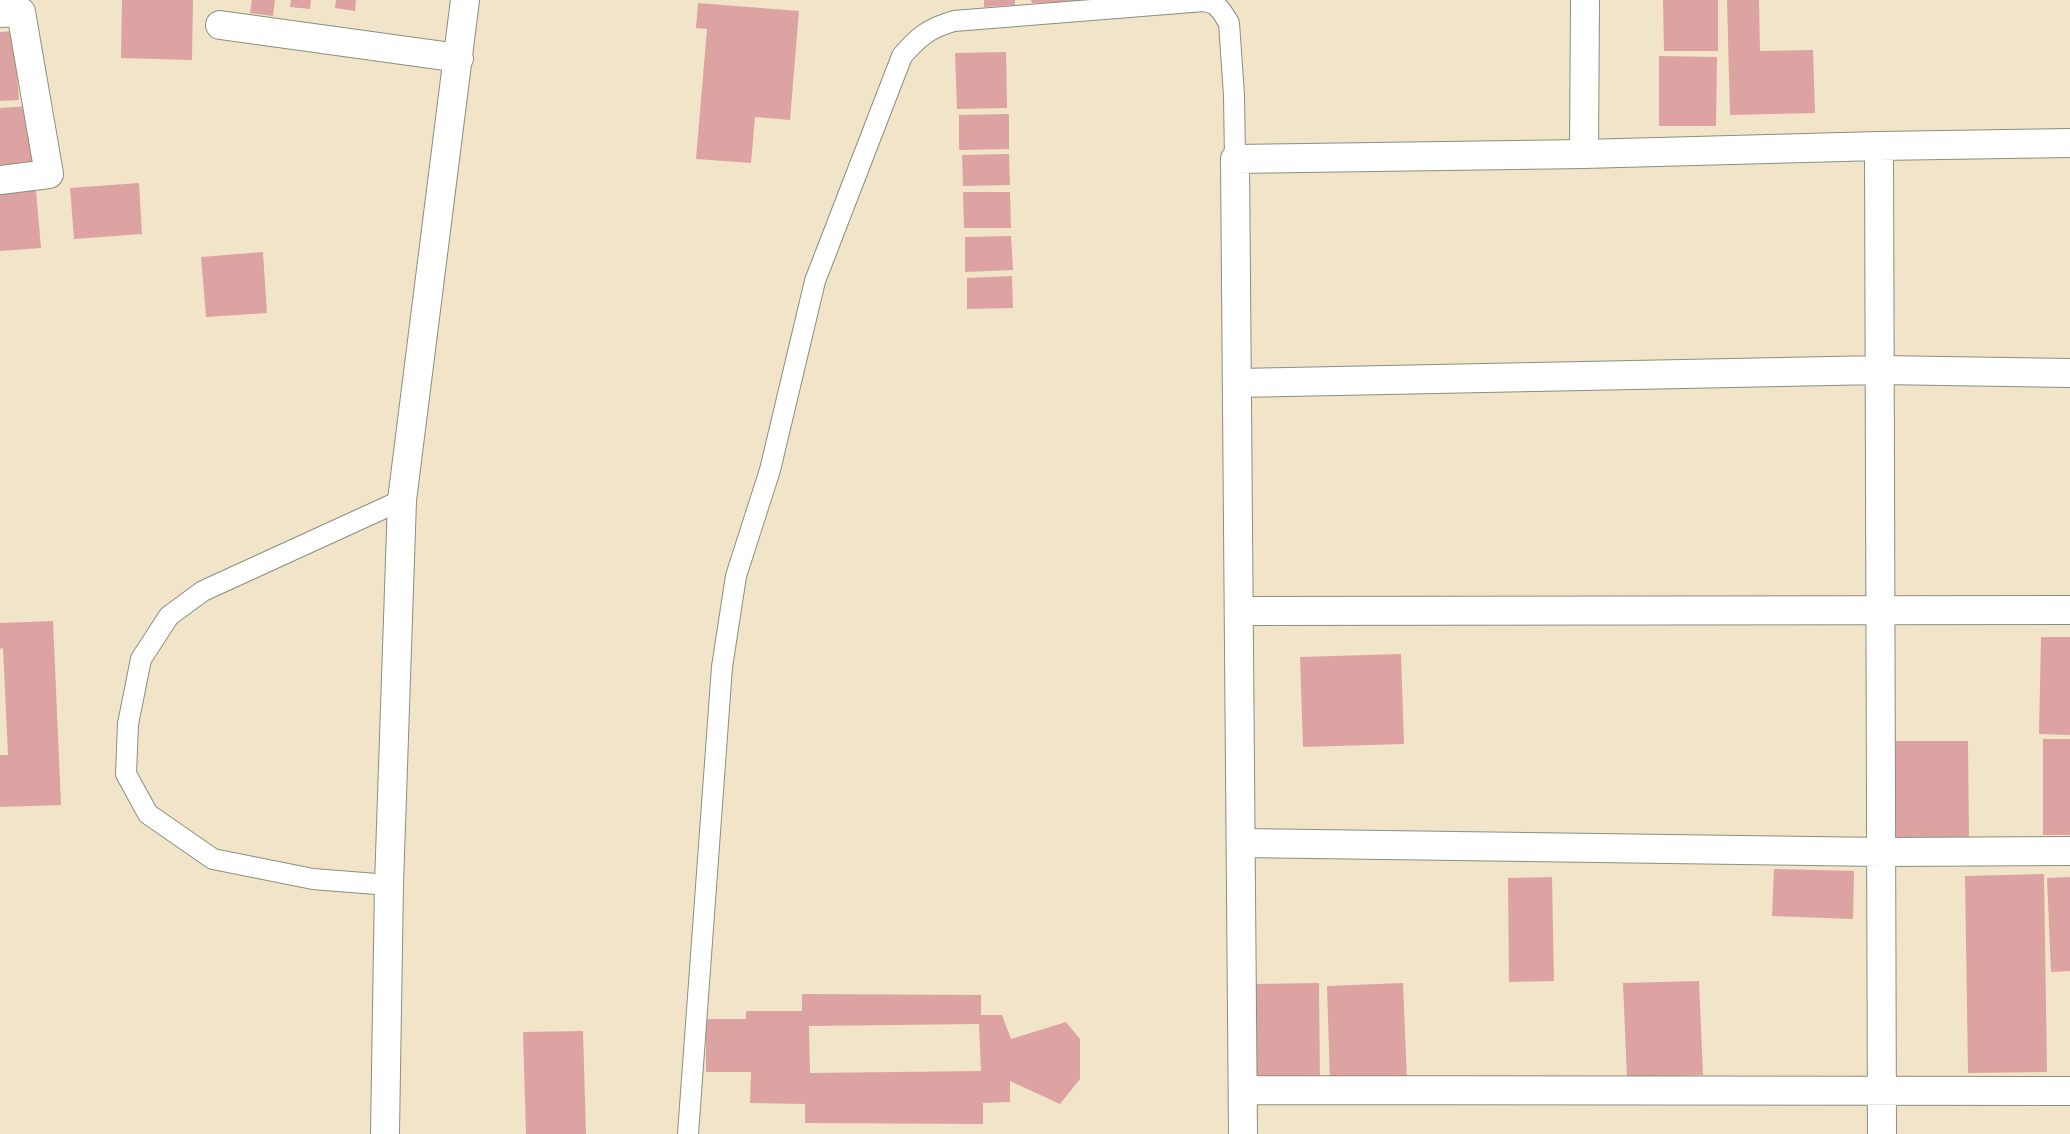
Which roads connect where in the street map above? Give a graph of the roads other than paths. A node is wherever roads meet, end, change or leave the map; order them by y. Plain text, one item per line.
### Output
1 (465, 0) edge
2 (1585, 0) edge
3 (14, 8) edge
4 (220, 25) dead end
5 (459, 58) junction
6 (2070, 143) edge
7 (1879, 146) junction
8 (1584, 154) junction
9 (1235, 159) junction
10 (0, 180) edge
11 (1880, 370) junction
12 (2070, 373) edge
13 (1238, 383) junction
14 (402, 500) junction
15 (1880, 610) junction
16 (2070, 610) edge
17 (1240, 611) junction
18 (1242, 843) junction
19 (2070, 851) edge
20 (1882, 852) junction
21 (390, 885) junction
22 (1244, 1090) junction
23 (1882, 1090) junction
24 (2070, 1091) edge
25 (385, 1133) edge
26 (688, 1134) edge
27 (1243, 1134) edge
28 (1882, 1134) edge

1 - 5 street
2 - 8 street
3 - 10 street
4 - 5 street
5 - 14 street
6 - 7 street
7 - 8 street
7 - 11 street
8 - 9 street
9 - 13 street
9 - 26 lane
11 - 12 street
11 - 13 street
11 - 15 street
13 - 17 street
14 - 21 street
14 - 21 lane
15 - 16 street
15 - 17 street
15 - 20 street
17 - 18 street
18 - 20 street
18 - 22 street
19 - 20 street
20 - 23 street
21 - 25 street
22 - 23 street
22 - 27 street
23 - 24 street
23 - 28 street

